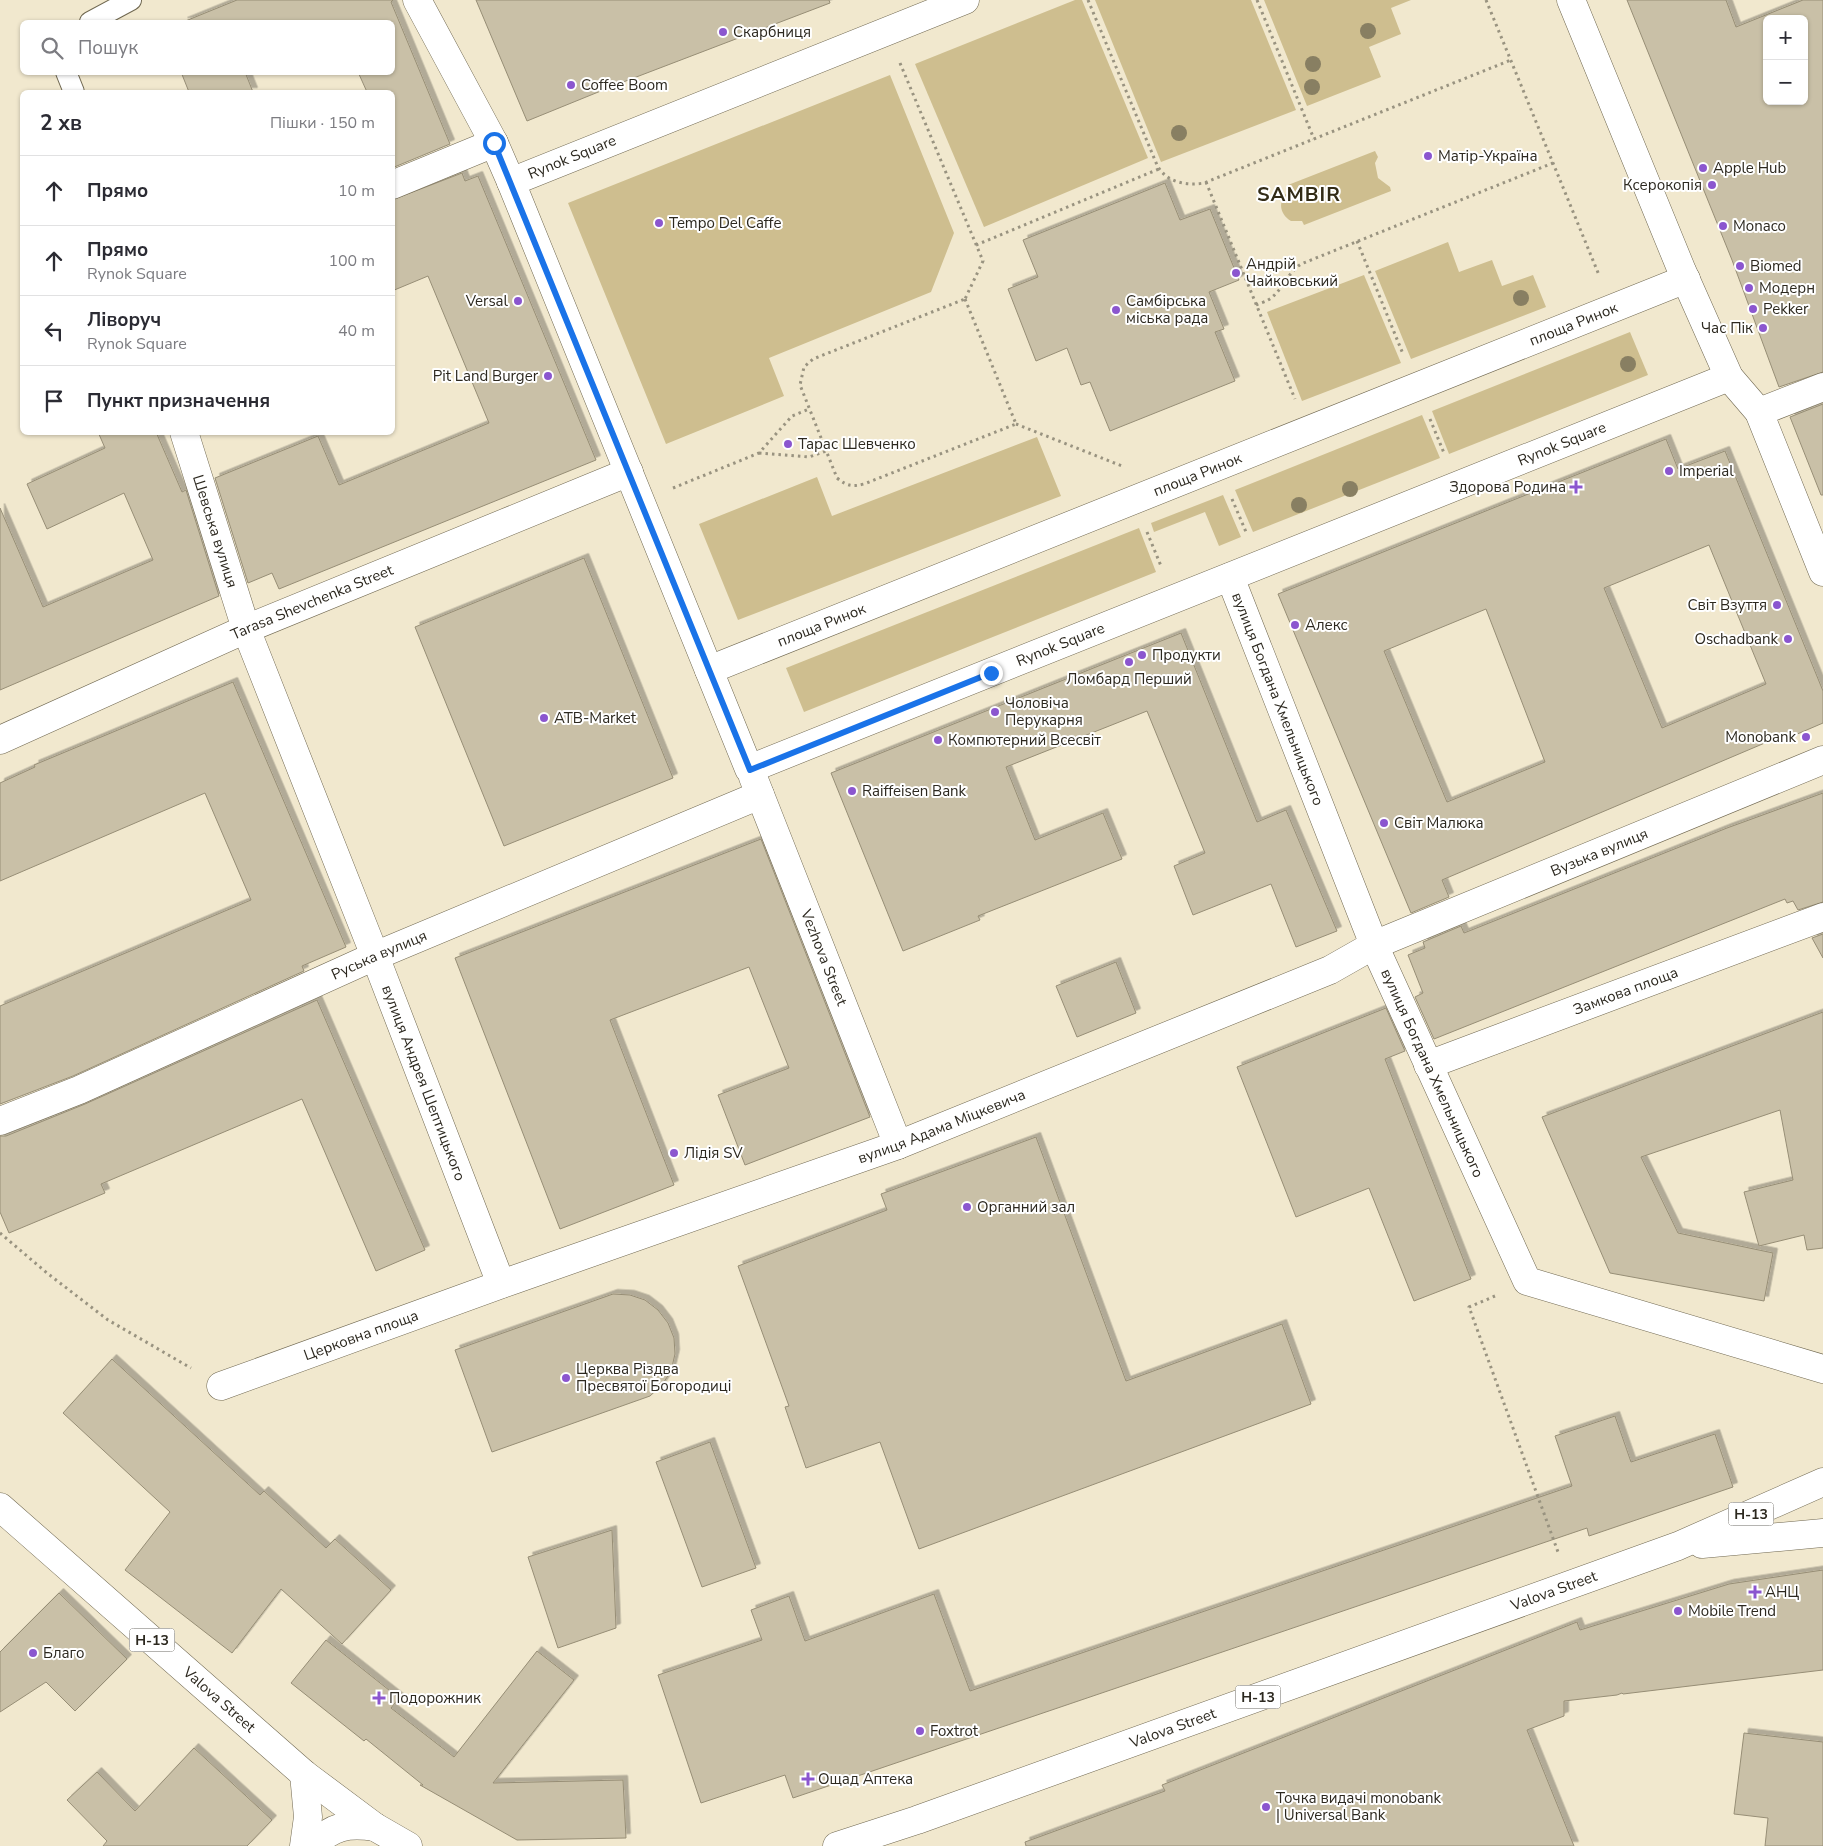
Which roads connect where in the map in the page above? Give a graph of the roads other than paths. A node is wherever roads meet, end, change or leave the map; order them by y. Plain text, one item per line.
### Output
1 (130, 0) edge
2 (418, 0) edge
3 (965, 0) edge
4 (1571, 0) edge
5 (94, 20) edge
6 (67, 75) edge
7 (73, 90) edge
8 (494, 143) junction
9 (510, 182) junction
10 (395, 184) edge
11 (1686, 280) junction
12 (1729, 377) junction
13 (1823, 387) edge
14 (1759, 412) junction
15 (185, 435) edge
16 (629, 472) junction
17 (1823, 572) edge
18 (1230, 577) junction
19 (246, 629) junction
20 (709, 670) junction
21 (0, 740) edge
22 (1823, 760) edge
23 (750, 770) junction
24 (760, 795) junction
25 (1823, 917) edge
26 (1374, 945) junction
27 (375, 956) junction
28 (1428, 1065) junction
29 (0, 1121) edge
30 (898, 1146) junction
31 (501, 1284) junction
32 (1823, 1370) edge
33 (220, 1386) road end
34 (1823, 1482) edge
35 (0, 1507) edge
36 (1823, 1533) edge
37 (1678, 1546) junction
38 (304, 1774) junction
39 (395, 1839) edge
40 (304, 1846) edge
41 (312, 1846) edge
42 (837, 1846) edge

1 - 5 lane
2 - 8 street
3 - 9 street, Rynok Square
4 - 11 street
6 - 7 lane
8 - 9 street
8 - 10 street
9 - 16 street, Rynok Square
11 - 12 street
11 - 20 street, площа Ринок
12 - 14 street
12 - 18 street, Rynok Square
13 - 14 street
14 - 17 street
15 - 19 street, Шевська вулиця
16 - 19 street, Tarasa Shevchenka Street
16 - 20 street, Rynok Square
18 - 23 street, Rynok Square
18 - 26 street, вулиця Богдана Хмельницького
19 - 21 street, Tarasa Shevchenka Street
19 - 27 street, вулиця Андрея Шептицького
20 - 23 street, Rynok Square
22 - 26 street, Вузька вулиця
23 - 24 street, Vezhova Street
24 - 27 street, Руська вулиця
24 - 30 street, Vezhova Street
25 - 28 street, Замкова площа
26 - 28 street, вулиця Богдана Хмельницького
26 - 30 street, вулиця Адама Міцкевича
27 - 29 street, Руська вулиця
27 - 31 street, вулиця Андрея Шептицького
28 - 32 street, вулиця Богдана Хмельницького
30 - 31 street, вулиця Адама Міцкевича
31 - 33 street, Церковна площа
34 - 37 street, Valova Street / Н-13
35 - 38 street, Valova Street / Н-13
36 - 37 street, Valova Street / Н-13
37 - 42 street, Valova Street / Н-13
38 - 39 street, Valova Street / Н-13
38 - 40 street
39 - 41 street, Valova Street

